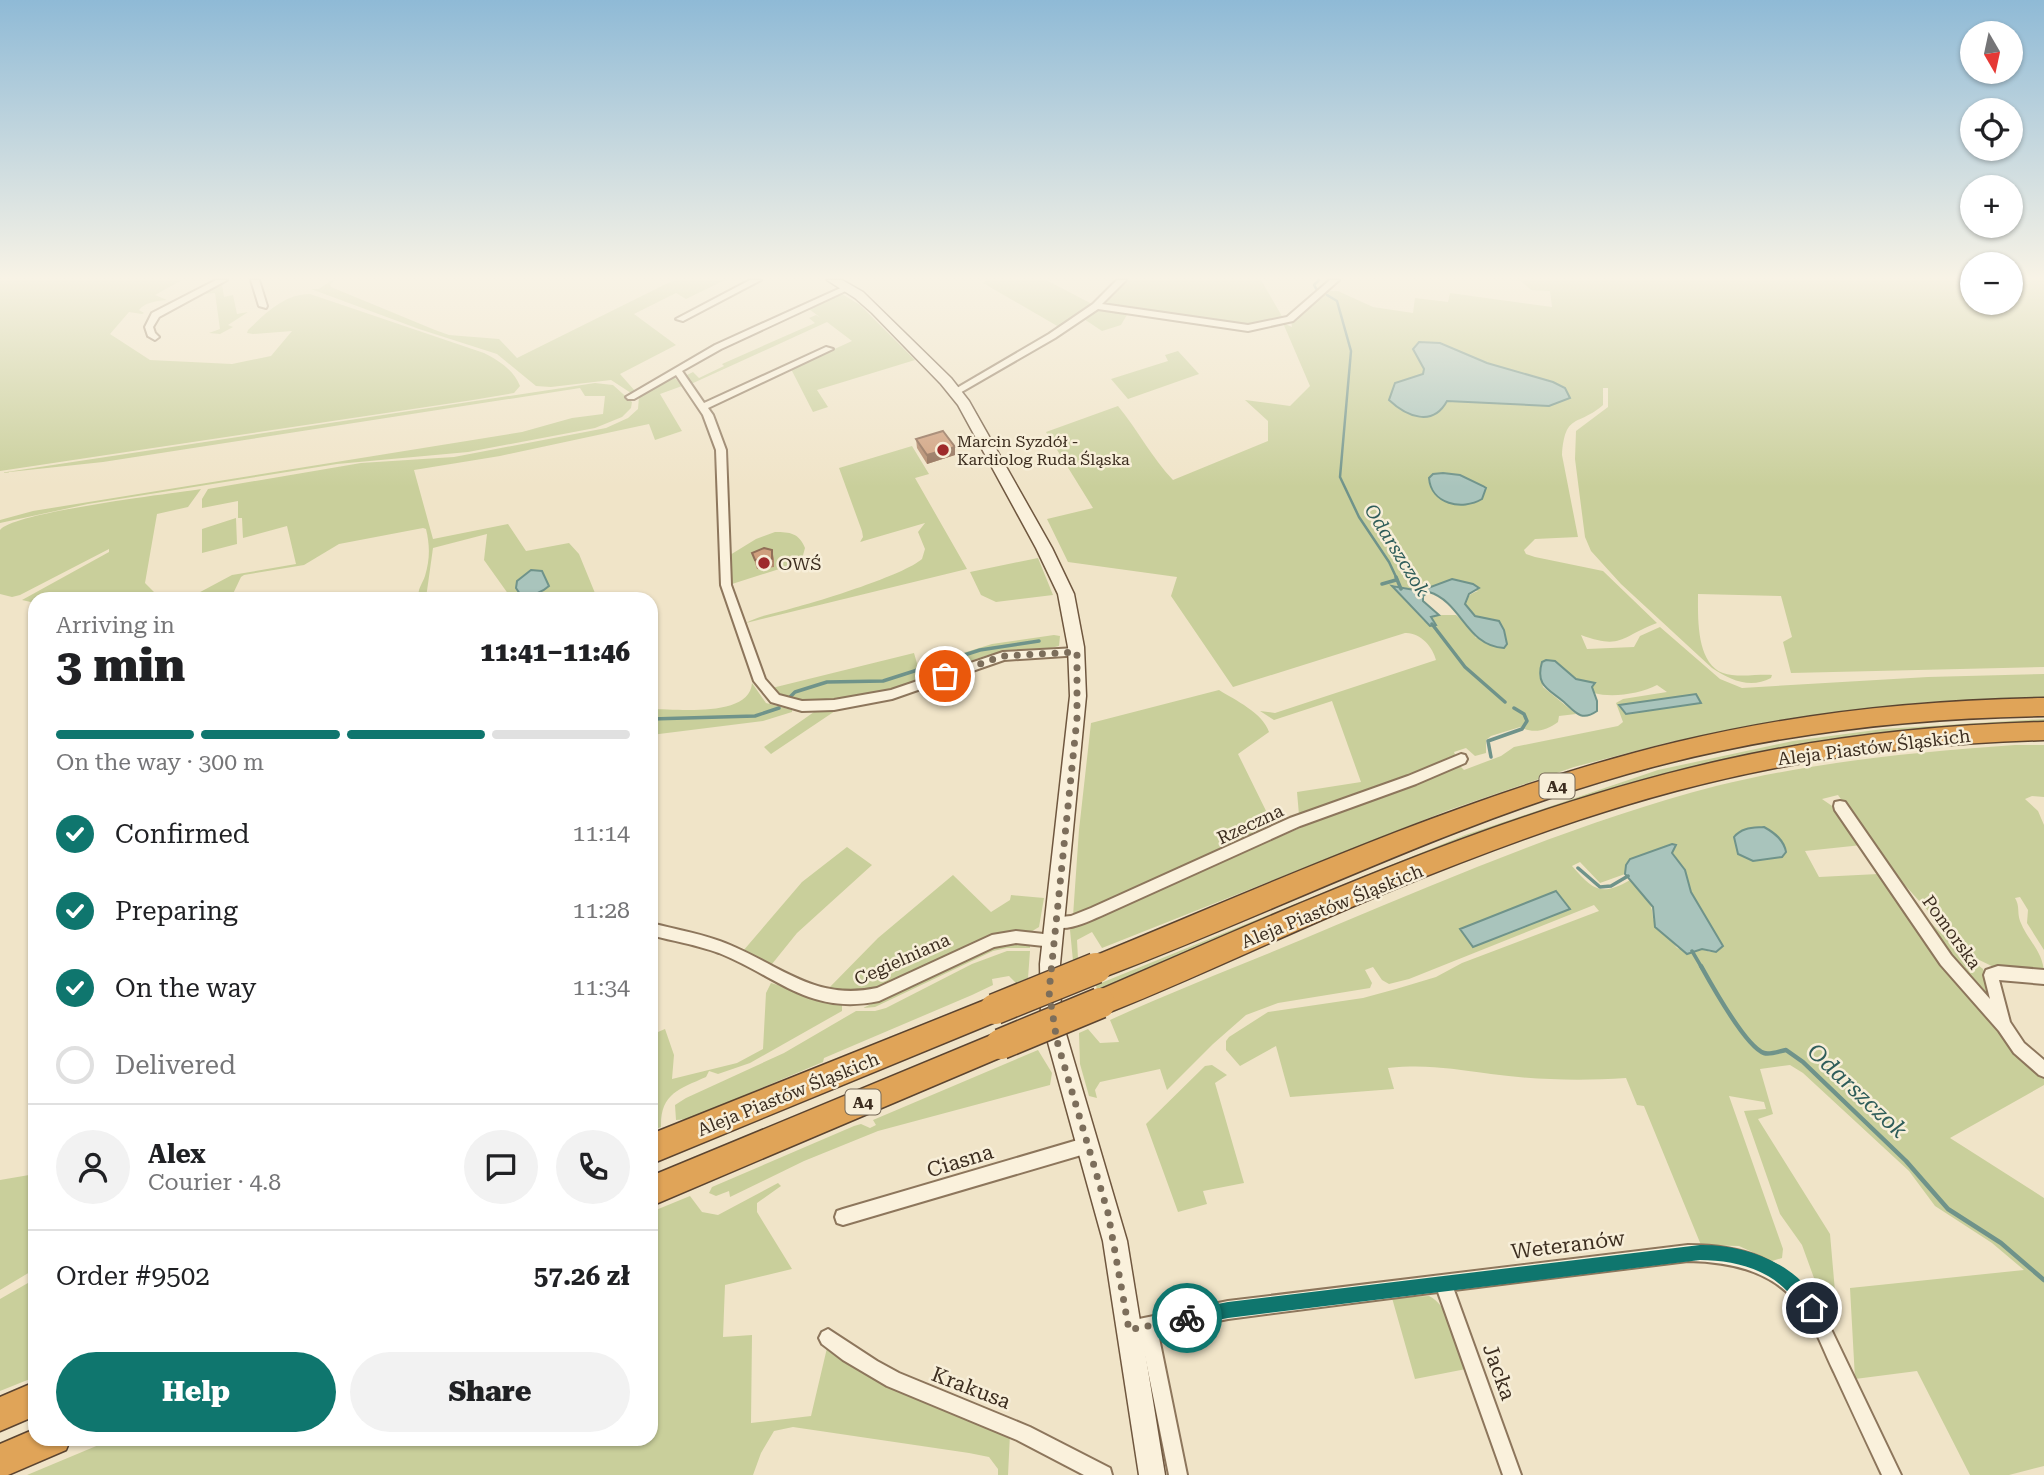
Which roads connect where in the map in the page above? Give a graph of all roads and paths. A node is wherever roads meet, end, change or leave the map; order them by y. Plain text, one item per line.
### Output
1 (715, 349) edge
2 (829, 349) dead end
3 (914, 349) edge
4 (1030, 349) edge
5 (677, 370) junction
6 (955, 391) junction
7 (631, 397) dead end
8 (702, 407) junction
9 (1077, 652) junction
10 (2044, 707) edge
11 (2044, 731) edge
12 (1461, 759) dead end
13 (1840, 806) dead end
14 (658, 931) edge
15 (1054, 932) junction
16 (2044, 977) edge
17 (2004, 1026) junction
18 (2044, 1070) edge
19 (1088, 1145) junction
20 (658, 1146) edge
21 (658, 1188) edge
22 (843, 1217) dead end
23 (1443, 1284) junction
24 (1139, 1328) junction
25 (828, 1338) dead end
26 (28, 1402) edge
27 (0, 1414) edge
28 (35, 1446) edge
29 (0, 1461) edge
30 (1103, 1475) edge
31 (1152, 1475) edge
32 (1178, 1475) edge
33 (1512, 1475) edge
34 (1892, 1475) edge

1 - 5 street
2 - 8 street
3 - 6 street
4 - 6 street
5 - 7 street
5 - 8 street
6 - 9 street
8 - 9 street
9 - 15 street
10 - 20 highway, Aleja Piastów Śląskich / A4, bridge
11 - 21 highway, Aleja Piastów Śląskich / A4, bridge
12 - 15 street, Rzeczna
13 - 17 street, Pomorska
14 - 15 street, Cegielniana
15 - 19 street
16 - 17 street
17 - 18 street, Pomorska
19 - 22 street, Ciasna
19 - 24 street
23 - 24 street, Weteranów
23 - 33 street, Jacka
23 - 34 street, Weteranów
24 - 31 street
24 - 32 street
25 - 30 street, Krakusa
26 - 27 highway
28 - 29 highway

